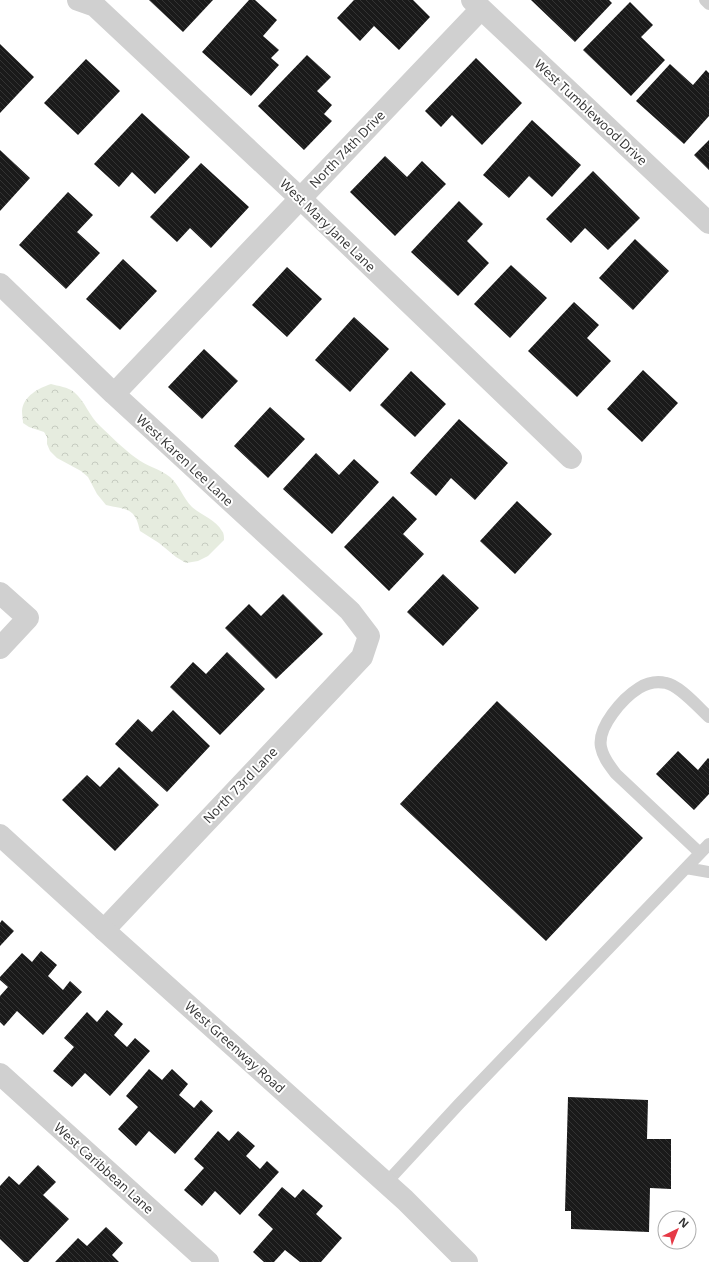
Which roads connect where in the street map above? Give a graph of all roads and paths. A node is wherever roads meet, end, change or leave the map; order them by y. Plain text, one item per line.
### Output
1 (78, 0) edge
2 (705, 0) edge
3 (477, 4) edge
4 (709, 4) edge
5 (301, 198) junction
6 (709, 223) edge
7 (0, 284) edge
8 (114, 394) junction
9 (571, 458) dead end
10 (0, 592) edge
11 (369, 636) joint
12 (0, 648) edge
13 (709, 717) edge
14 (0, 835) edge
15 (709, 844) edge
16 (700, 854) junction
17 (686, 868) junction
18 (709, 872) edge
19 (104, 930) junction
20 (0, 1074) edge
21 (386, 1183) junction
22 (208, 1262) edge
23 (467, 1262) edge

1 - 5 street, West Mary Jane Lane
2 - 4 lane
3 - 5 street, North 74th Drive
3 - 6 street, West Tumblewood Drive
5 - 8 street, North 74th Drive
5 - 9 street, West Mary Jane Lane
7 - 8 street, West Karen Lee Lane
8 - 11 street, West Karen Lee Lane
10 - 12 street
11 - 19 street, North 73rd Lane
13 - 16 lane
14 - 19 street, West Greenway Road
15 - 16 lane
16 - 17 lane
17 - 18 lane
17 - 21 lane
19 - 21 street, West Greenway Road
20 - 22 street, West Caribbean Lane
21 - 23 street, West Greenway Road

